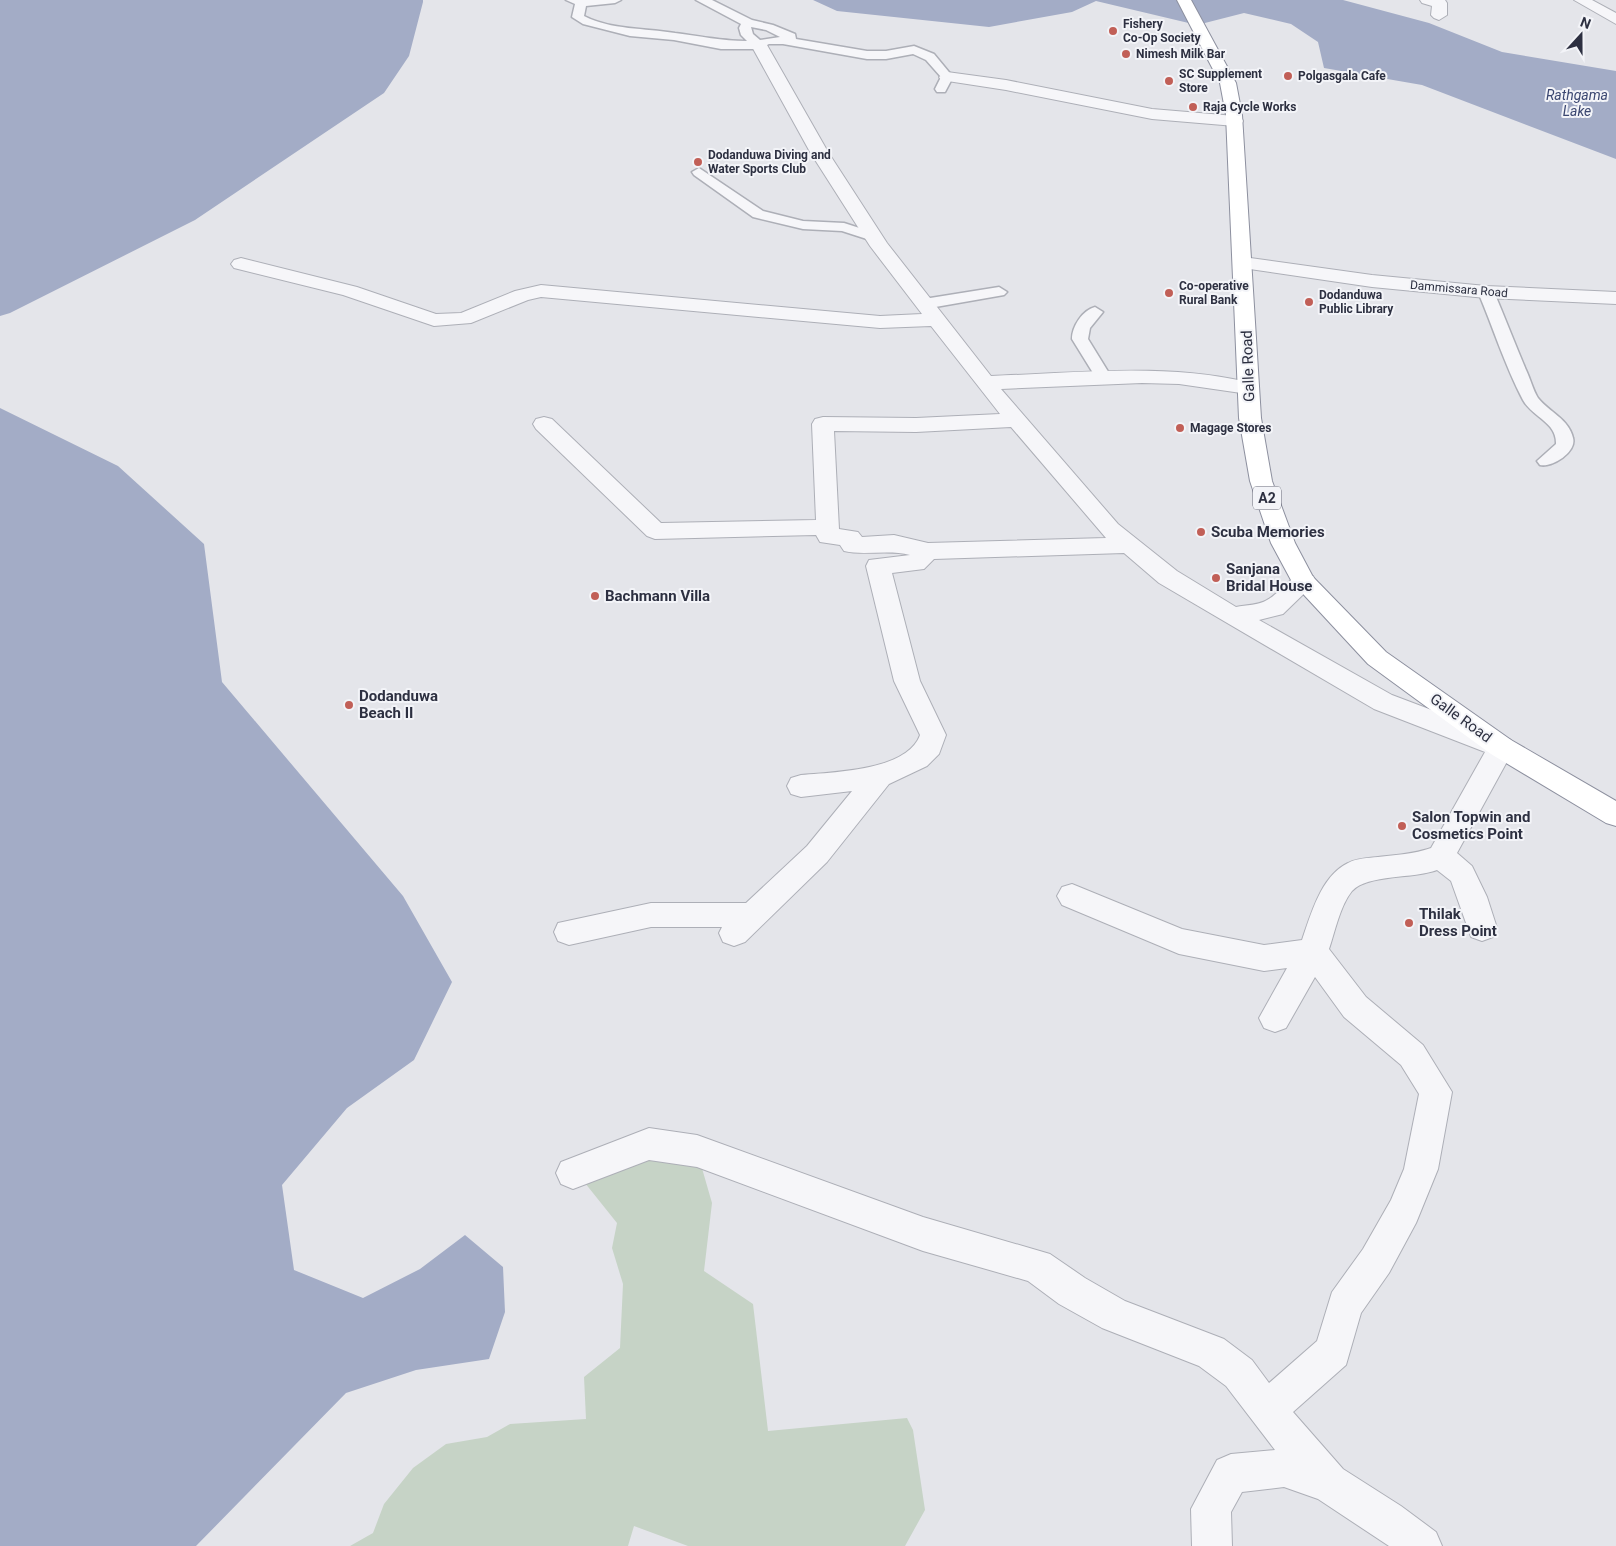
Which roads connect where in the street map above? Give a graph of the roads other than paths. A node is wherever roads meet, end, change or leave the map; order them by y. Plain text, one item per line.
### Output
1 (615, 0) edge
2 (702, 0) edge
3 (1184, 0) edge
4 (1427, 0) edge
5 (1582, 0) edge
6 (577, 2) edge
7 (1439, 15) dead end
8 (1616, 19) edge
9 (748, 23) junction
10 (803, 42) junction
11 (759, 45) junction
12 (944, 83) joint
13 (1235, 121) junction
14 (700, 172) dead end
15 (874, 237) junction
16 (1243, 263) junction
17 (241, 264) dead end
18 (999, 292) dead end
19 (1486, 292) junction
20 (1616, 298) edge
21 (930, 312) junction
22 (1095, 312) dead end
23 (1104, 378) junction
24 (985, 383) junction
25 (1248, 388) junction
26 (1015, 420) junction
27 (544, 424) dead end
28 (1546, 460) dead end
29 (828, 527) junction
30 (1130, 545) junction
31 (928, 551) junction
32 (1304, 582) junction
33 (1233, 616) junction
34 (1501, 747) junction
35 (879, 777) junction
36 (802, 786) dead end
37 (1616, 816) edge
38 (1441, 856) junction
39 (1072, 896) dead end
40 (1482, 928) dead end
41 (569, 932) dead end
42 (1313, 951) junction
43 (1275, 1018) dead end
44 (573, 1173) dead end
45 (1266, 1410) junction
46 (1329, 1483) junction
47 (1212, 1546) edge
48 (1422, 1546) edge

1 - 6 lane
2 - 9 lane
3 - 13 highway, Galle Road / A2
4 - 7 street
5 - 8 street
6 - 11 lane
9 - 10 lane
9 - 11 lane
10 - 11 lane
10 - 12 lane
11 - 15 street
12 - 13 street
13 - 16 highway, Galle Road / A2
14 - 15 lane
15 - 21 street
16 - 19 street, Dammissara Road
16 - 25 highway, Galle Road / A2
17 - 21 street
18 - 21 lane
19 - 20 street, Dammissara Road
19 - 28 lane
21 - 24 street
22 - 23 lane
23 - 24 street
23 - 25 street
24 - 26 street
25 - 32 highway, Galle Road / A2
26 - 29 street
26 - 30 street
27 - 29 street
29 - 31 street
30 - 31 street
30 - 33 street
31 - 35 street
32 - 33 street
32 - 34 highway, Galle Road / A2
33 - 34 street
34 - 37 highway, Galle Road / A2
34 - 38 street
35 - 36 street
35 - 41 street
38 - 40 street
38 - 42 street
39 - 42 street
42 - 43 street
42 - 45 street
44 - 45 street
45 - 46 street
46 - 47 street
46 - 48 street

